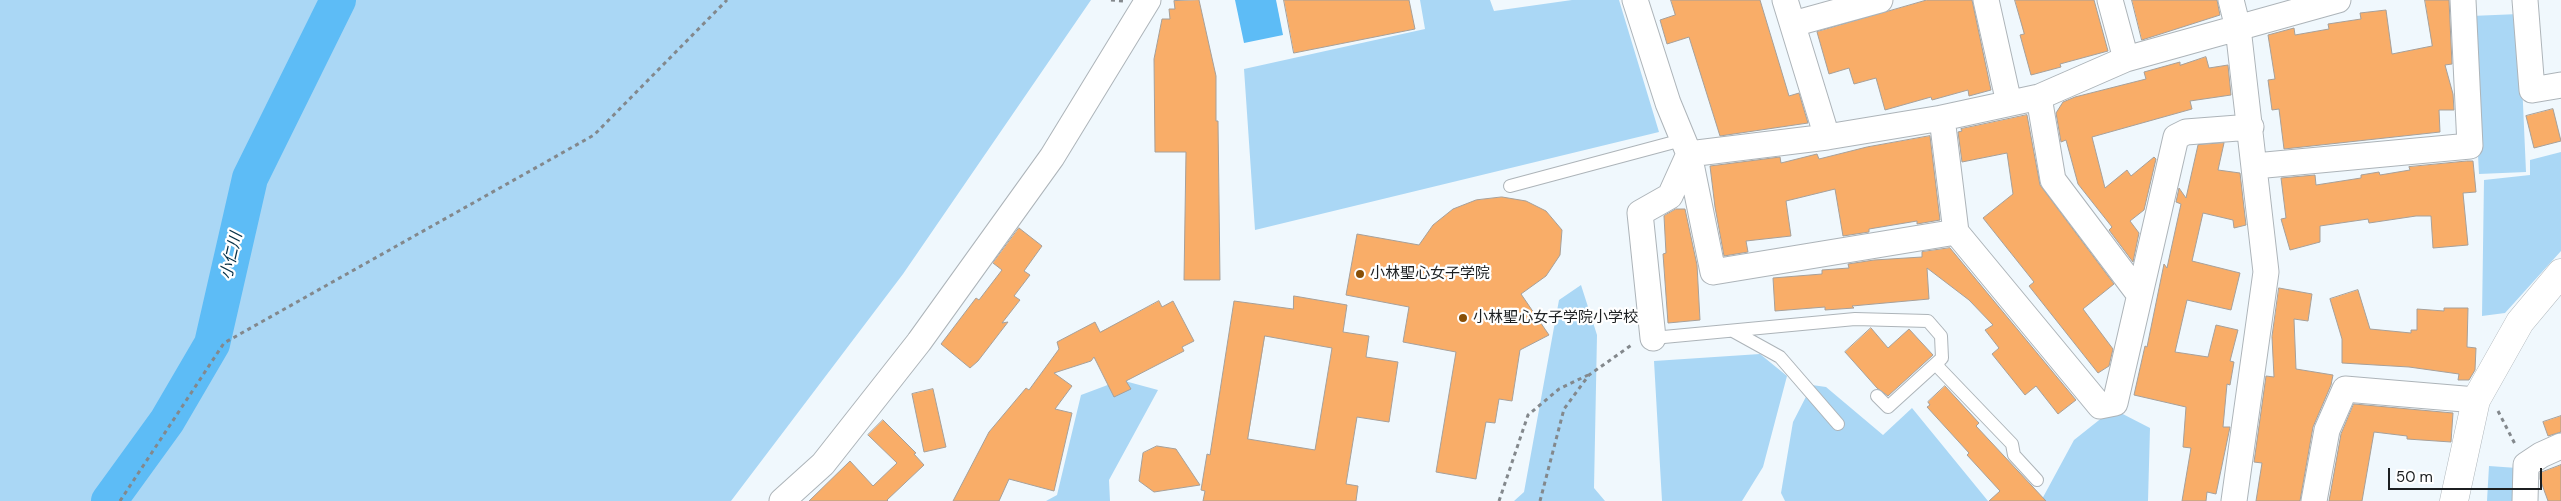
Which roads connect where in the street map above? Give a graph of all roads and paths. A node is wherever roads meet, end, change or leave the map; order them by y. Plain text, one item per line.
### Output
1 (727, 0) edge
2 (1148, 0) edge
3 (1636, 0) edge
4 (1786, 0) edge
5 (1880, 0) edge
6 (1986, 0) edge
7 (2110, 0) edge
8 (2231, 0) edge
9 (2338, 0) edge
10 (2463, 0) edge
11 (2525, 0) edge
12 (1793, 24) junction
13 (2238, 28) junction
14 (2126, 59) junction
15 (2561, 85) edge
16 (2039, 97) junction
17 (2009, 103) junction
18 (1942, 118) junction
19 (2250, 127) junction
20 (1827, 137) junction
21 (1686, 147) junction
22 (2255, 166) junction
23 (1510, 186) dead end
24 (1956, 232) junction
25 (2561, 273) edge
26 (2139, 294) junction
27 (1733, 331) junction
28 (1653, 338) junction
29 (1937, 363) junction
30 (1588, 375) junction
31 (2480, 392) junction
32 (1877, 396) dead end
33 (1838, 424) dead end
34 (2561, 446) edge
35 (2526, 465) junction
36 (2036, 480) dead end
37 (120, 501) edge
38 (782, 501) edge
39 (1498, 501) edge
40 (1540, 501) edge
41 (2234, 501) edge
42 (2314, 501) edge
43 (2454, 501) edge
44 (2525, 501) edge

1 - 37 path
2 - 38 street
3 - 21 street
4 - 12 street
5 - 12 street
6 - 17 street
7 - 14 street
8 - 13 street
9 - 13 street
10 - 22 street
11 - 15 street
12 - 20 street
13 - 14 street
13 - 19 street
14 - 16 street
16 - 17 street
16 - 26 street
17 - 18 street
18 - 20 street
18 - 24 street
19 - 22 street
19 - 26 street
20 - 21 street
21 - 23 lane
21 - 24 street
21 - 28 street
22 - 41 street
24 - 26 street
25 - 31 street
27 - 28 lane
27 - 29 lane
27 - 33 lane
28 - 30 path
29 - 32 lane
29 - 36 lane
30 - 39 path
30 - 40 path
31 - 35 path
31 - 42 street
31 - 43 street
34 - 35 street
35 - 44 street

